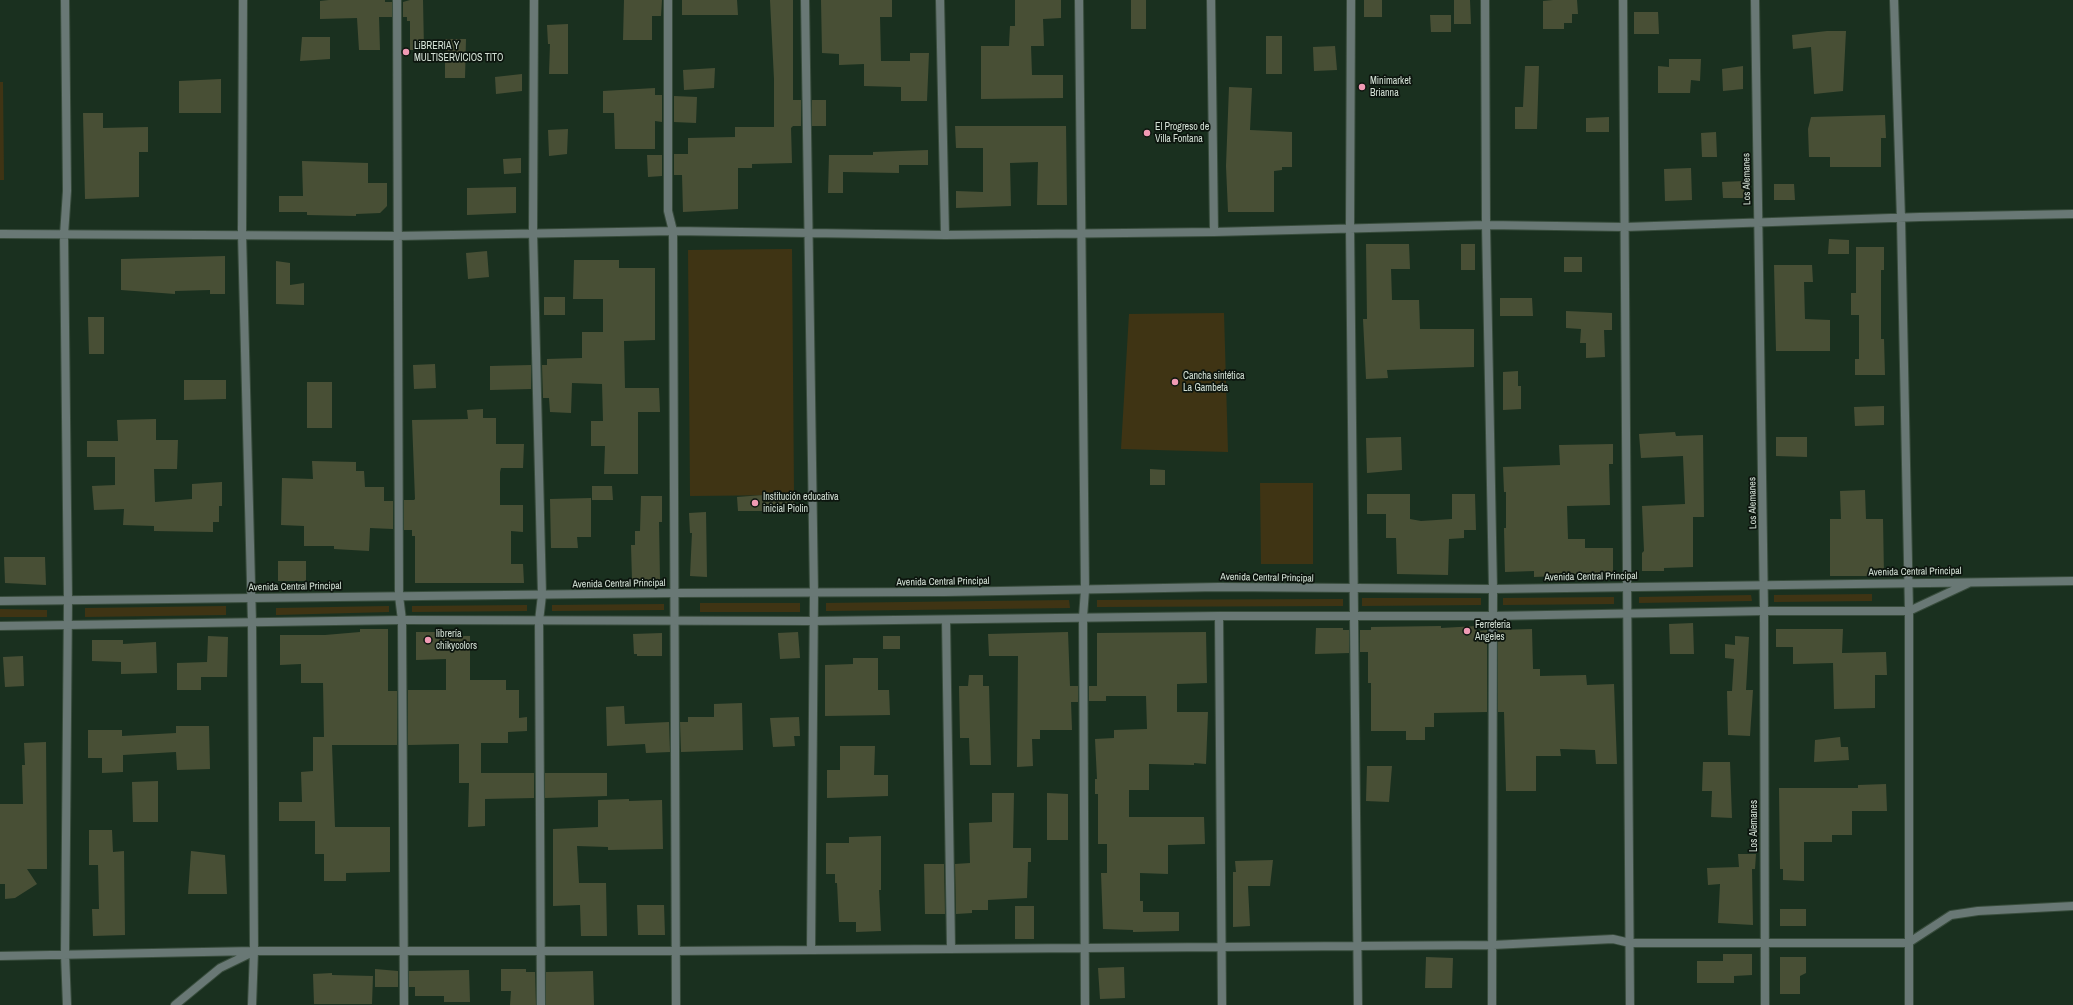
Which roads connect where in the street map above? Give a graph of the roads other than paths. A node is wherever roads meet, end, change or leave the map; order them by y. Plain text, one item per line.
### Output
1 (65, 0) edge
2 (242, 0) edge
3 (397, 0) edge
4 (534, 0) edge
5 (668, 0) edge
6 (806, 0) edge
7 (940, 0) edge
8 (1079, 0) edge
9 (1211, 0) edge
10 (1351, 0) edge
11 (1486, 0) edge
12 (1623, 0) edge
13 (1755, 0) edge
14 (1894, 0) edge
15 (2073, 214) edge
16 (1901, 219) junction
17 (1758, 223) junction
18 (1486, 225) junction
19 (1625, 227) junction
20 (1350, 228) junction
21 (673, 231) junction
22 (533, 232) junction
23 (808, 232) junction
24 (1214, 232) junction
25 (1082, 233) junction
26 (0, 234) edge
27 (64, 234) junction
28 (242, 234) junction
29 (945, 235) junction
30 (397, 236) junction
31 (2073, 581) edge
32 (1907, 582) junction
33 (1972, 582) junction
34 (1764, 584) junction
35 (1626, 587) junction
36 (1354, 589) junction
37 (1492, 589) junction
38 (1085, 590) junction
39 (675, 593) junction
40 (814, 593) junction
41 (542, 595) junction
42 (399, 596) junction
43 (250, 598) junction
44 (68, 600) junction
45 (0, 601) edge
46 (1764, 611) junction
47 (1909, 611) junction
48 (1629, 615) junction
49 (1219, 616) junction
50 (1354, 616) junction
51 (1492, 616) junction
52 (1083, 617) junction
53 (402, 620) junction
54 (675, 620) junction
55 (946, 620) junction
56 (539, 621) junction
57 (814, 621) junction
58 (252, 623) junction
59 (0, 626) edge
60 (67, 626) junction
61 (2073, 906) edge
62 (1630, 943) junction
63 (1908, 943) junction
64 (1764, 944) junction
65 (1492, 945) junction
66 (1358, 946) junction
67 (1222, 947) junction
68 (1084, 948) junction
69 (951, 949) junction
70 (812, 950) junction
71 (254, 951) junction
72 (541, 951) junction
73 (675, 951) junction
74 (404, 952) junction
75 (65, 954) junction
76 (0, 956) edge
77 (67, 1005) edge
78 (175, 1005) edge
79 (252, 1005) edge
80 (404, 1005) edge
81 (541, 1005) edge
82 (676, 1005) edge
83 (1085, 1005) edge
84 (1222, 1005) edge
85 (1358, 1005) edge
86 (1492, 1005) edge
87 (1630, 1005) edge
88 (1765, 1005) edge
89 (1909, 1005) edge

1 - 27 street
2 - 28 street
3 - 30 street
4 - 22 street
5 - 21 street
6 - 23 street
7 - 29 street
8 - 25 street
9 - 24 street
10 - 20 street
11 - 18 street
12 - 19 street
13 - 17 street, Los Alemanes
14 - 16 street
15 - 16 street
16 - 17 street
16 - 32 street
17 - 19 street
17 - 34 street, Los Alemanes
18 - 19 street
18 - 20 street
18 - 37 street
19 - 35 street
20 - 24 street
20 - 36 street
21 - 22 street
21 - 23 street
21 - 39 street
22 - 30 street
22 - 41 street
23 - 29 street
23 - 40 street
24 - 25 street
25 - 29 street
25 - 38 street
26 - 27 street
27 - 28 street
27 - 44 street
28 - 30 street
28 - 43 street
30 - 42 street
31 - 33 street
32 - 33 street, Avenida Central Principal
32 - 34 street, Avenida Central Principal
32 - 47 street
33 - 47 street, Avenida Central Principal
34 - 35 street, Avenida Central Principal
34 - 46 street, Los Alemanes
35 - 37 street, Avenida Central Principal
35 - 48 street
36 - 37 street, Avenida Central Principal
36 - 38 street, Avenida Central Principal
36 - 50 street
37 - 51 street
38 - 40 street, Avenida Central Principal
38 - 52 street
39 - 40 street, Avenida Central Principal
39 - 41 street, Avenida Central Principal
39 - 54 street
40 - 57 street
41 - 42 street, Avenida Central Principal
41 - 56 street
42 - 43 street, Avenida Central Principal
42 - 53 street
43 - 44 street, Avenida Central Principal
43 - 58 street
44 - 45 street, Avenida Central Principal
44 - 60 street
46 - 47 street, Avenida Central Principal
46 - 48 street, Avenida Central Principal
46 - 64 street, Los Alemanes
47 - 63 street
48 - 51 street, Avenida Central Principal
48 - 62 street
49 - 50 street, Avenida Central Principal
49 - 52 street, Avenida Central Principal
49 - 67 street
50 - 51 street, Avenida Central Principal
50 - 66 street
51 - 65 street
52 - 55 street, Avenida Central Principal
52 - 68 street
53 - 56 street, Avenida Central Principal
53 - 58 street, Avenida Central Principal
53 - 74 street
54 - 56 street, Avenida Central Principal
54 - 57 street, Avenida Central Principal
54 - 73 street
55 - 57 street, Avenida Central Principal
55 - 69 street
56 - 72 street
57 - 70 street
58 - 60 street, Avenida Central Principal
58 - 71 street
59 - 60 street, Avenida Central Principal
60 - 75 street
61 - 63 street
62 - 64 street
62 - 65 street
62 - 87 street
63 - 64 street
63 - 89 street
64 - 88 street, Los Alemanes
65 - 66 street
65 - 86 street
66 - 67 street
66 - 85 street
67 - 68 street
67 - 84 street
68 - 69 street
68 - 83 street
69 - 70 street
70 - 73 street
71 - 74 street
71 - 75 street
71 - 78 street
71 - 79 street
72 - 73 street
72 - 74 street
72 - 81 street
73 - 82 street
74 - 80 street
75 - 76 street
75 - 77 street

